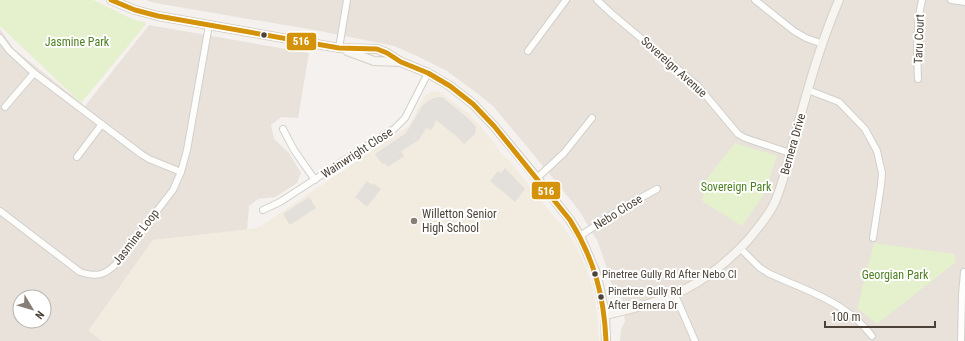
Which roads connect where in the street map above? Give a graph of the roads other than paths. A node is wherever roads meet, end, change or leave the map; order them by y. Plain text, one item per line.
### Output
1 (111, 0) edge
2 (347, 0) edge
3 (566, 0) edge
4 (597, 0) edge
5 (755, 0) edge
6 (839, 0) edge
7 (922, 0) edge
8 (951, 0) edge
9 (965, 2) edge
10 (209, 25) junction
11 (0, 38) edge
12 (823, 44) junction
13 (339, 48) junction
14 (528, 51) dead end
15 (401, 62) junction
16 (34, 73) junction
17 (428, 73) junction
18 (918, 79) dead end
19 (808, 90) junction
20 (5, 107) dead end
21 (592, 118) dead end
22 (102, 124) junction
23 (283, 129) dead end
24 (790, 153) junction
25 (77, 157) dead end
26 (181, 172) junction
27 (537, 178) junction
28 (315, 180) junction
29 (658, 189) dead end
30 (263, 210) dead end
31 (0, 211) edge
32 (580, 236) junction
33 (873, 238) dead end
34 (740, 248) junction
35 (964, 272) dead end
36 (675, 295) junction
37 (605, 315) junction
38 (872, 336) dead end
39 (606, 341) edge
40 (696, 341) edge
41 (961, 341) edge

1 - 10 main road
2 - 13 street
3 - 14 street
4 - 24 street, Sovereign Avenue
5 - 12 street
6 - 12 main road, Bernera Drive
7 - 18 street, Taru Court
8 - 9 street
10 - 13 main road
10 - 26 street, Jasmine Loop
11 - 16 street
12 - 19 main road, Bernera Drive
13 - 15 main road
13 - 15 main road
15 - 17 main road
16 - 20 street
16 - 22 street
17 - 27 main road
17 - 28 street, Wainwright Close
19 - 24 main road, Bernera Drive
19 - 33 street
21 - 27 street
22 - 25 street
22 - 26 street
23 - 28 street
24 - 34 main road, Bernera Drive
26 - 31 street, Jasmine Loop
27 - 32 main road
28 - 30 street, Wainwright Close
29 - 32 street, Nebo Close
32 - 37 main road
34 - 36 main road, Bernera Drive
34 - 38 street
35 - 41 street
36 - 37 main road, Bernera Drive
36 - 40 street
37 - 39 main road

